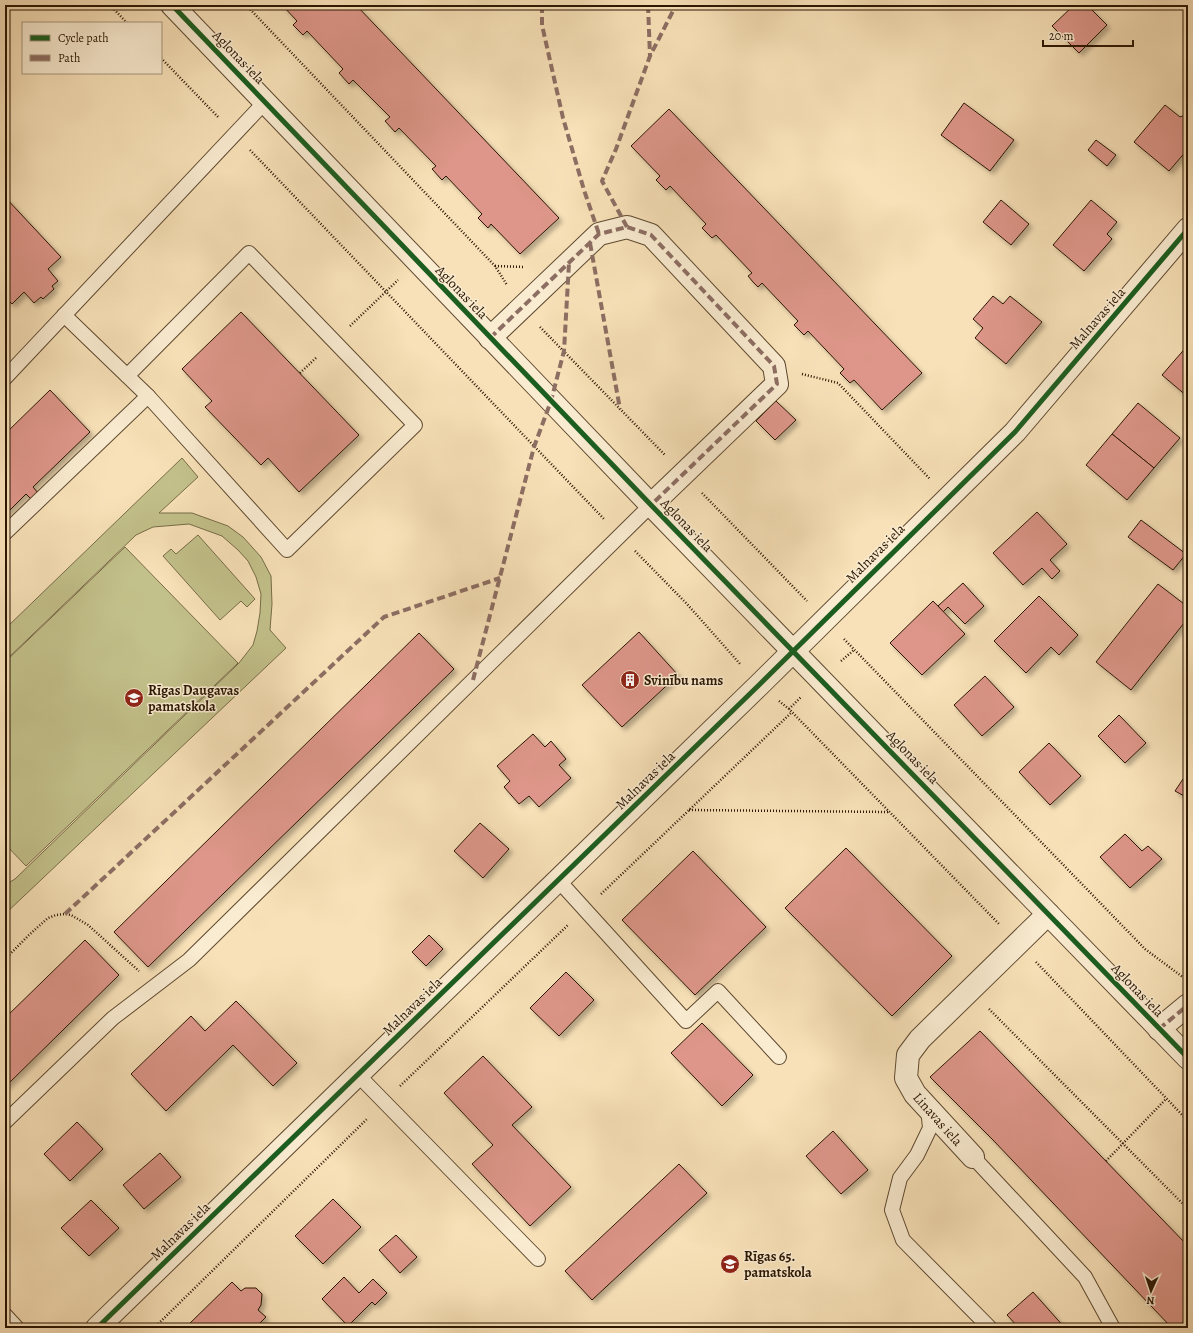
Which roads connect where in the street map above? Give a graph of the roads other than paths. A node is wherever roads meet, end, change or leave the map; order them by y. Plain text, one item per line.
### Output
1 (172, 5) edge
2 (265, 102) junction
3 (1188, 229) edge
4 (64, 315) junction
5 (490, 338) junction
6 (127, 376) junction
7 (5, 378) edge
8 (148, 396) junction
9 (651, 505) junction
10 (5, 534) edge
11 (793, 651) junction
12 (559, 881) junction
13 (1048, 914) junction
14 (1188, 1006) edge
15 (1159, 1029) junction
16 (778, 1057) dead end
17 (1188, 1058) edge
18 (358, 1075) junction
19 (928, 1108) junction
20 (5, 1122) edge
21 (973, 1157) joint
22 (538, 1259) dead end
23 (5, 1316) edge
24 (17, 1328) edge
25 (97, 1328) edge
26 (990, 1328) edge
27 (1113, 1328) edge

1 - 2 street, Aglonas iela
2 - 4 lane
2 - 5 street, Aglonas iela
3 - 11 street, Malnavas iela
4 - 6 lane
4 - 7 lane
5 - 9 street, Aglonas iela
5 - 9 street
6 - 8 lane
6 - 8 lane
8 - 10 lane
9 - 11 street, Aglonas iela
9 - 20 lane
11 - 12 street, Malnavas iela
11 - 13 street, Aglonas iela
12 - 16 lane
12 - 18 street, Malnavas iela
13 - 15 street, Aglonas iela
13 - 19 street, Linavas iela
14 - 15 street
15 - 17 street, Aglonas iela
18 - 22 lane
18 - 25 street, Malnavas iela
19 - 21 street, Linavas iela
19 - 26 lane
21 - 27 lane, Linavas iela
23 - 24 lane

